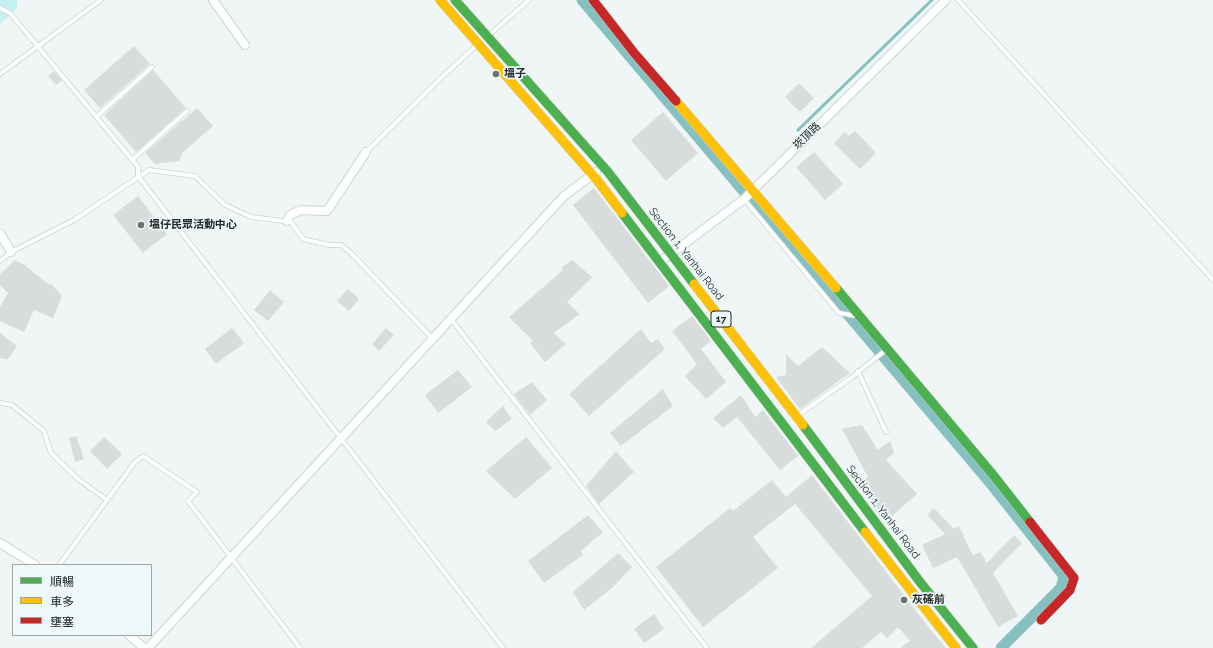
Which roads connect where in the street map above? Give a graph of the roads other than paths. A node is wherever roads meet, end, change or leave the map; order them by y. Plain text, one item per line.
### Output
1 (101, 0) edge
2 (213, 0) edge
3 (440, 0) edge
4 (455, 0) edge
5 (529, 0) edge
6 (592, 0) edge
7 (946, 0) edge
8 (958, 0) edge
9 (0, 8) edge
10 (487, 36) junction
11 (479, 44) junction
12 (245, 45) dead end
13 (39, 47) junction
14 (152, 67) dead end
15 (0, 74) edge
16 (187, 111) dead end
17 (96, 116) junction
18 (366, 152) joint
19 (132, 160) junction
20 (603, 166) junction
21 (593, 175) junction
22 (138, 176) junction
23 (753, 189) junction
24 (744, 199) junction
25 (287, 221) junction
26 (0, 233) edge
27 (11, 252) junction
28 (671, 254) junction
29 (0, 261) edge
30 (660, 262) junction
31 (1213, 280) edge
32 (859, 316) junction
33 (451, 319) junction
34 (432, 338) junction
35 (887, 348) junction
36 (858, 371) junction
37 (0, 403) edge
38 (786, 403) junction
39 (774, 411) junction
40 (796, 416) junction
41 (886, 432) dead end
42 (342, 439) junction
43 (848, 485) junction
44 (837, 492) junction
45 (107, 500) junction
46 (0, 543) edge
47 (232, 558) junction
48 (34, 564) edge
49 (60, 564) edge
50 (1041, 620) dead end
51 (130, 636) edge
52 (144, 648) edge
53 (148, 648) edge
54 (300, 648) edge
55 (503, 648) edge
56 (707, 648) edge
57 (956, 648) edge
58 (973, 648) edge

1 - 13 lane
2 - 12 street
3 - 11 main road, 17
4 - 10 main road, Section 1, Yanhai Road / 17
5 - 10 lane
6 - 23 main road
7 - 23 street, 崁頂路
8 - 31 lane
9 - 13 lane
10 - 11 lane
10 - 20 main road, Section 1, Yanhai Road / 17
11 - 18 lane
11 - 21 main road, 17
13 - 15 lane
13 - 17 lane
14 - 17 lane
16 - 19 lane
17 - 19 lane
18 - 25 street
19 - 22 lane
20 - 21 street
20 - 28 main road, Section 1, Yanhai Road / 17
21 - 30 main road, 17
21 - 33 street
22 - 25 lane
22 - 27 lane
22 - 42 lane
23 - 24 street, 崁頂路
23 - 32 main road
24 - 28 street, 崁頂路
24 - 32 lane
25 - 34 lane
26 - 27 street
27 - 29 lane
28 - 30 street, 崁頂路
28 - 38 main road, Section 1, Yanhai Road / 17
30 - 39 main road, 17
32 - 35 main road
33 - 34 street
33 - 56 lane
34 - 42 street
35 - 36 lane
35 - 50 main road
36 - 40 lane
36 - 41 lane
37 - 45 lane
38 - 39 main road
38 - 40 main road, Section 1, Yanhai Road / 17
39 - 44 main road, 17
40 - 43 main road, Section 1, Yanhai Road / 17
42 - 47 street
42 - 55 lane
43 - 44 main road
43 - 58 main road, Section 1, Yanhai Road / 17
44 - 57 main road, 17
45 - 47 lane
45 - 49 lane
46 - 48 street
47 - 53 street
47 - 54 lane
51 - 52 street

